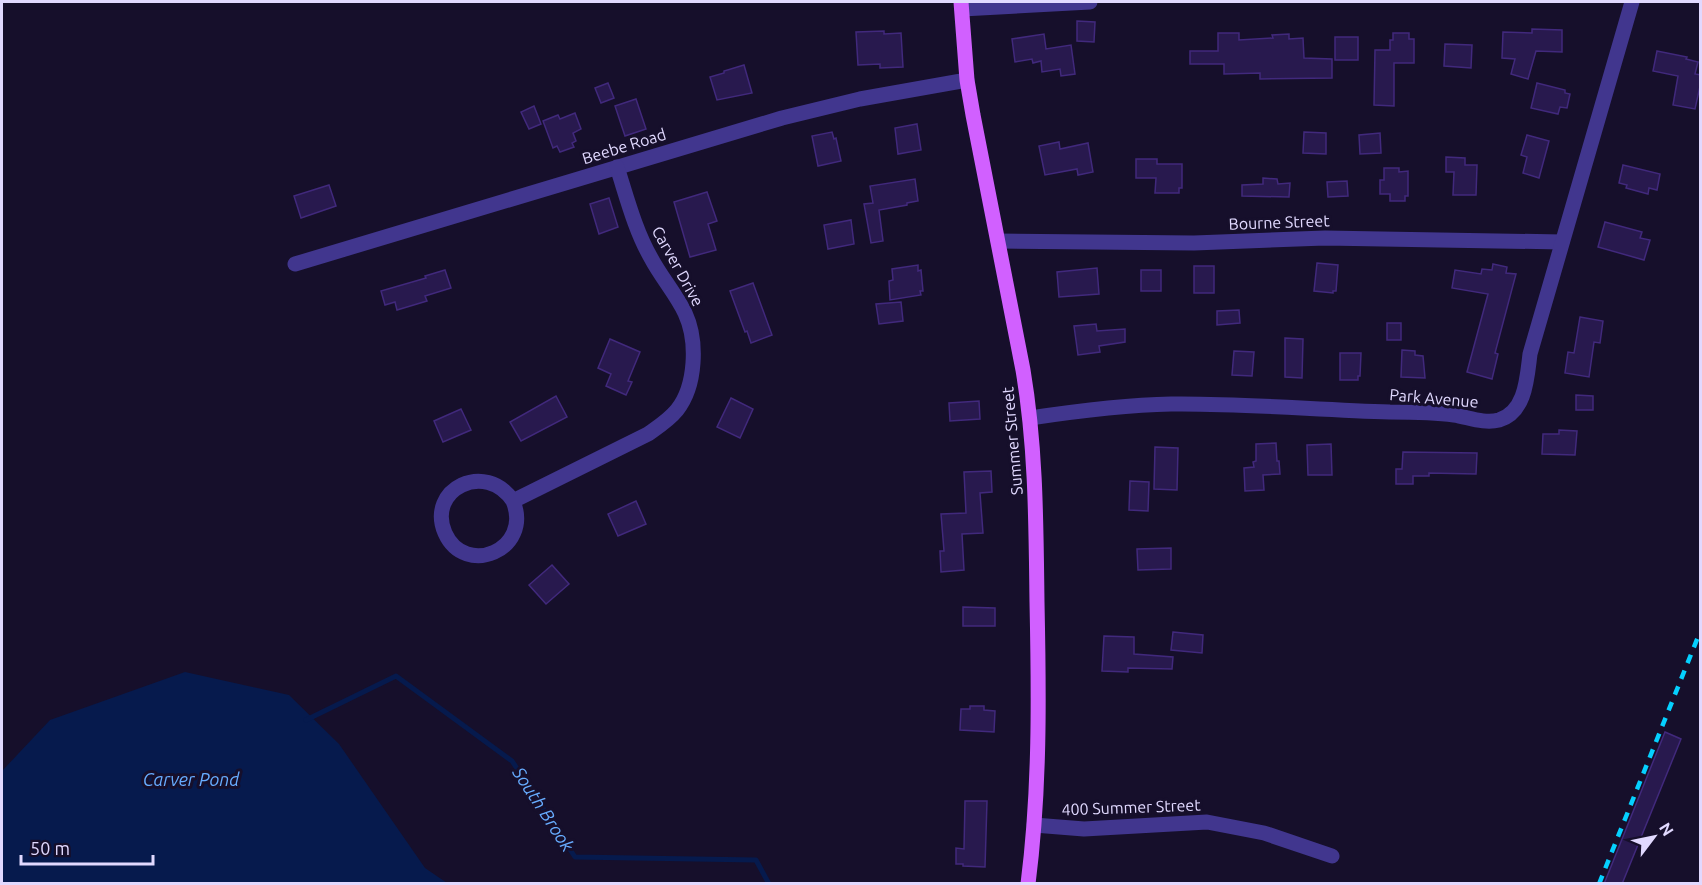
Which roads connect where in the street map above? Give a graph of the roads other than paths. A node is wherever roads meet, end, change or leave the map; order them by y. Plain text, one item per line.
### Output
1 (1090, 2) edge
2 (1632, 2) edge
3 (961, 5) edge
4 (967, 80) junction
5 (617, 167) junction
6 (998, 241) junction
7 (1562, 242) junction
8 (295, 264) dead end
9 (1030, 418) junction
10 (513, 501) junction
11 (1034, 825) junction
12 (1332, 856) dead end
13 (1028, 884) edge

1 - 3 street
2 - 7 street, Park Avenue
3 - 4 main road, Summer Street
4 - 5 street, Beebe Road
4 - 6 main road, Summer Street
5 - 8 street, Beebe Road
5 - 10 street, Carver Drive
6 - 7 street, Bourne Street
6 - 9 main road, Summer Street
7 - 9 street, Park Avenue
9 - 11 main road, Summer Street
10 - 10 street
11 - 12 street, 400 Summer Street
11 - 13 main road, Summer Street

